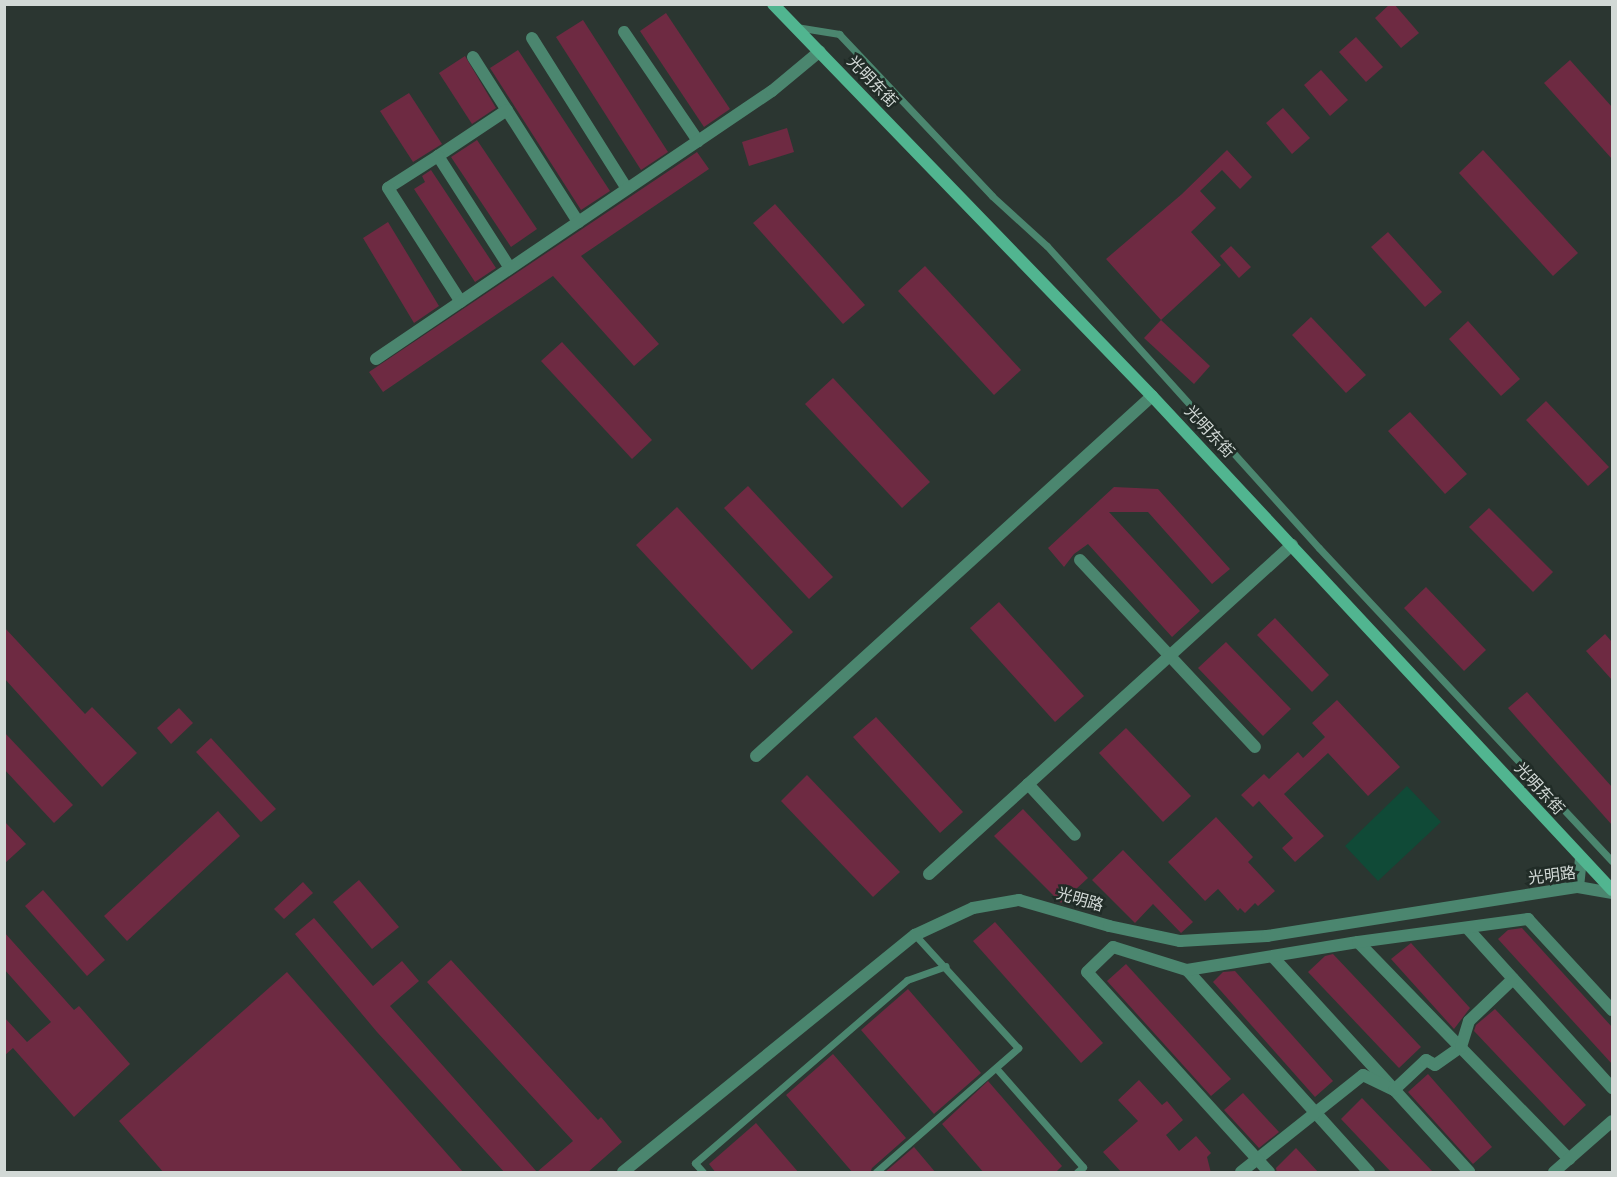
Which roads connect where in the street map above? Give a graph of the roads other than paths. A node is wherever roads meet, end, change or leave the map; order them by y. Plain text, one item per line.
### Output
1 (773, 4) edge
2 (796, 27) junction
3 (624, 32) dead end
4 (532, 38) dead end
5 (820, 51) junction
6 (473, 57) dead end
7 (507, 110) junction
8 (698, 141) junction
9 (438, 156) junction
10 (627, 189) junction
11 (578, 222) junction
12 (510, 268) junction
13 (460, 302) junction
14 (376, 359) dead end
15 (1152, 396) junction
16 (1292, 545) junction
17 (1080, 560) dead end
18 (1170, 656) junction
19 (1255, 747) dead end
20 (756, 756) dead end
21 (1028, 784) junction
22 (1075, 835) dead end
23 (1581, 860) junction
24 (1612, 861) edge
25 (929, 874) dead end
26 (1578, 887) junction
27 (1612, 891) edge
28 (1468, 929) junction
29 (915, 935) junction
30 (1358, 942) junction
31 (1273, 957) junction
32 (946, 966) junction
33 (1187, 970) junction
34 (1513, 979) junction
35 (1612, 1010) edge
36 (1461, 1047) junction
37 (996, 1068) junction
38 (1612, 1088) edge
39 (1394, 1090) junction
40 (1316, 1114) junction
41 (1612, 1122) edge
42 (1569, 1160) junction
43 (1258, 1161) junction
44 (623, 1173) edge
45 (703, 1173) edge
46 (876, 1173) edge
47 (1077, 1173) edge
48 (1241, 1173) edge
49 (1269, 1173) edge
50 (1369, 1173) edge
51 (1469, 1173) edge
52 (1554, 1173) edge

1 - 2 main road, 光明东街
2 - 5 main road, 光明东街
2 - 24 lane
3 - 8 street
4 - 10 street
5 - 8 street
5 - 15 main road, 光明东街
6 - 7 street
7 - 9 street
7 - 11 street
8 - 10 street
9 - 12 street
9 - 13 street
10 - 11 street
11 - 12 street
12 - 13 street
13 - 14 street
15 - 16 main road, 光明东街
15 - 20 street
16 - 18 street
16 - 23 main road, 光明东街
17 - 18 street
18 - 19 street
18 - 21 street
21 - 22 street
21 - 25 street
23 - 26 street
23 - 27 main road, 光明东街
26 - 27 street, 光明路
26 - 29 street, 光明路
28 - 30 street
28 - 34 street
28 - 35 street
29 - 32 lane
29 - 44 street, 光明路
30 - 31 street
30 - 36 street
31 - 33 street
31 - 39 street
32 - 37 lane
32 - 45 lane
33 - 40 street
33 - 43 street
34 - 36 street
34 - 38 street
36 - 39 street
36 - 42 street
37 - 46 lane
37 - 47 lane
39 - 40 street
39 - 51 street
40 - 43 street
40 - 50 street
41 - 42 street
42 - 52 street
43 - 48 street
43 - 49 street

